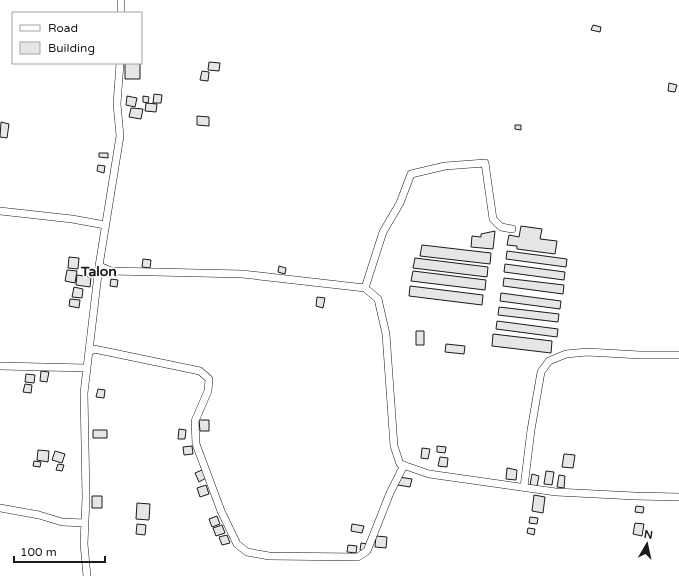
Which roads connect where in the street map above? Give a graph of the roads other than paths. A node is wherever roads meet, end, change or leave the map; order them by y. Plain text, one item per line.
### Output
1 (121, 0) edge
2 (121, 12) edge
3 (120, 64) edge
4 (0, 211) edge
5 (105, 226) junction
6 (512, 229) dead end
7 (99, 266) junction
8 (364, 288) junction
9 (89, 352) junction
10 (679, 354) edge
11 (0, 366) edge
12 (87, 368) junction
13 (404, 465) junction
14 (524, 487) junction
15 (679, 497) edge
16 (0, 508) edge
17 (85, 523) junction
18 (87, 576) edge

1 - 2 street
3 - 5 street
4 - 5 street
5 - 7 street
6 - 8 street
7 - 8 street
7 - 9 street
8 - 13 street
9 - 12 street
9 - 13 street
10 - 14 street
11 - 12 street
12 - 17 street
13 - 14 street
14 - 15 street
16 - 17 street
17 - 18 street

